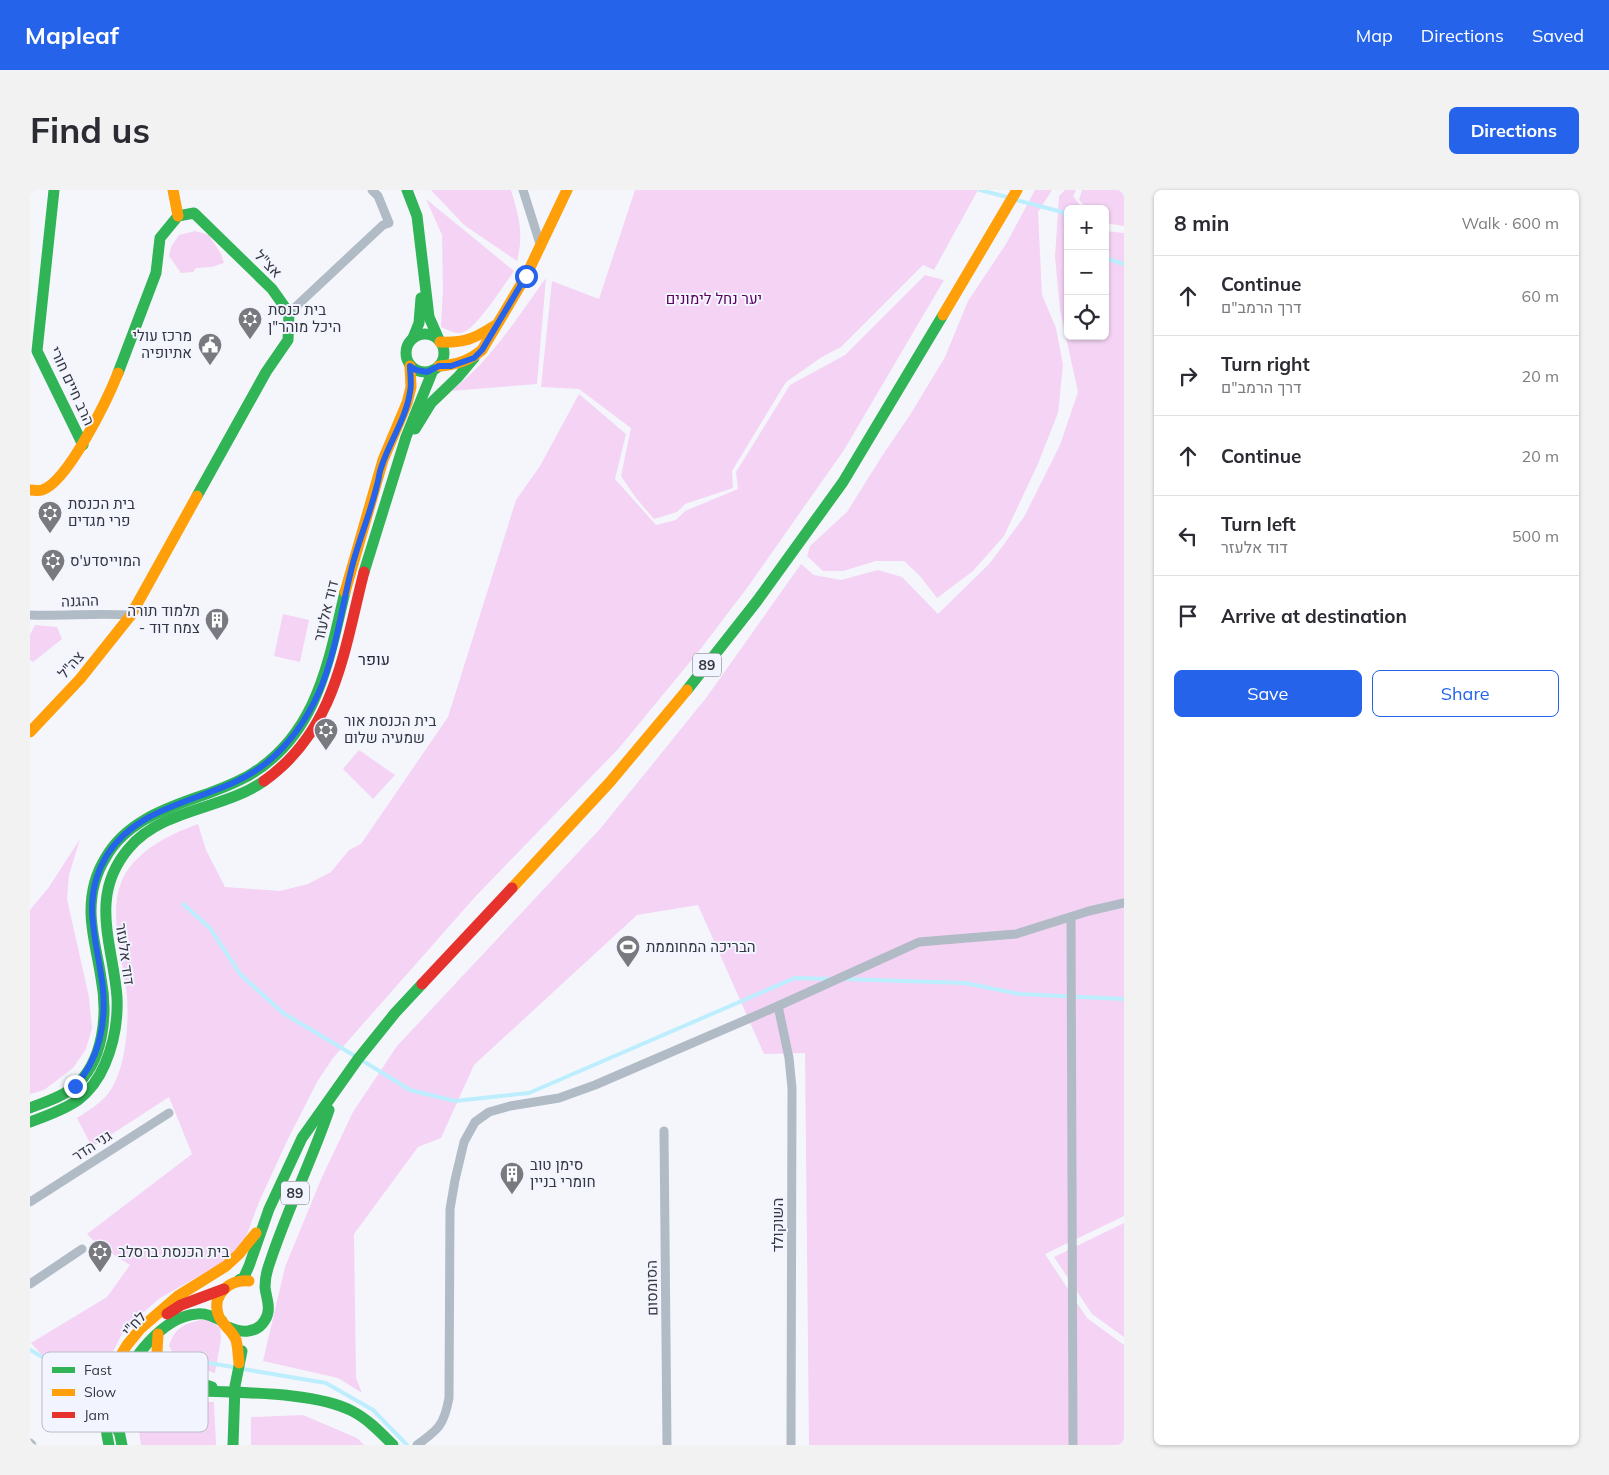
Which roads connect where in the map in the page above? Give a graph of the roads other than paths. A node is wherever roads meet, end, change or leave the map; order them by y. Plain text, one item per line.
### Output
1 (54, 190) edge
2 (173, 190) edge
3 (372, 190) edge
4 (407, 190) edge
5 (523, 190) edge
6 (1017, 190) edge
7 (567, 192) edge
8 (178, 216) junction
9 (541, 247) junction
10 (423, 258) junction
11 (289, 313) junction
12 (498, 324) junction
13 (413, 338) junction
14 (440, 342) junction
15 (474, 358) junction
16 (410, 366) junction
17 (436, 368) junction
18 (82, 445) junction
19 (395, 471) junction
20 (60, 474) junction
21 (30, 482) edge
22 (30, 490) edge
23 (131, 615) junction
24 (30, 616) edge
25 (30, 732) edge
26 (1124, 903) edge
27 (1071, 917) junction
28 (778, 1006) junction
29 (334, 1093) junction
30 (30, 1108) edge
31 (169, 1113) dead end
32 (30, 1122) edge
33 (664, 1131) dead end
34 (30, 1202) edge
35 (266, 1218) junction
36 (82, 1250) dead end
37 (238, 1280) junction
38 (30, 1284) edge
39 (224, 1289) junction
40 (267, 1295) junction
41 (225, 1324) junction
42 (252, 1331) junction
43 (158, 1334) junction
44 (122, 1352) edge
45 (135, 1352) edge
46 (140, 1352) edge
47 (156, 1352) edge
48 (239, 1363) junction
49 (208, 1386) edge
50 (226, 1391) junction
51 (208, 1392) edge
52 (107, 1432) edge
53 (118, 1432) edge
54 (109, 1445) edge
55 (122, 1445) edge
56 (233, 1445) edge
57 (393, 1445) edge
58 (417, 1445) edge
59 (667, 1445) edge
60 (791, 1445) edge
61 (1073, 1445) edge

1 - 18 main road, הרב חיים חורי
2 - 8 main road
3 - 11 street
4 - 10 main road
5 - 9 street
6 - 29 main road, 89
7 - 9 main road
8 - 11 main road, אצ"ל
8 - 18 main road
9 - 12 main road
10 - 13 main road
10 - 14 main road
11 - 23 main road
12 - 14 main road
12 - 15 main road
13 - 14 main road
13 - 16 main road
14 - 17 main road
15 - 17 main road
15 - 19 main road
16 - 17 main road
16 - 30 main road, דוד אלעזר
17 - 19 main road, דוד אלעזר
18 - 20 main road
19 - 32 main road, דוד אלעזר
20 - 21 main road
20 - 22 main road
23 - 24 street, ההגנה
23 - 25 main road, צה"ל
26 - 27 street
27 - 28 street
27 - 61 street
28 - 58 street
28 - 60 street, השוקולד
29 - 35 main road, 89
29 - 40 main road, 89
31 - 34 street, גני הדר
33 - 59 street, הסומסום
35 - 37 main road, 89
35 - 44 main road
36 - 38 street
37 - 39 main road, 89
37 - 40 main road
39 - 41 main road, 89
39 - 45 main road, לח"י
40 - 42 main road, 89
41 - 42 main road
41 - 43 main road, לח"י
41 - 48 main road, 89
42 - 48 main road, 89
43 - 46 main road, לח"י
43 - 47 main road
48 - 56 main road, 89
49 - 50 main road
50 - 51 main road
50 - 57 main road
52 - 54 main road, לח"י
53 - 55 main road, לח"י

